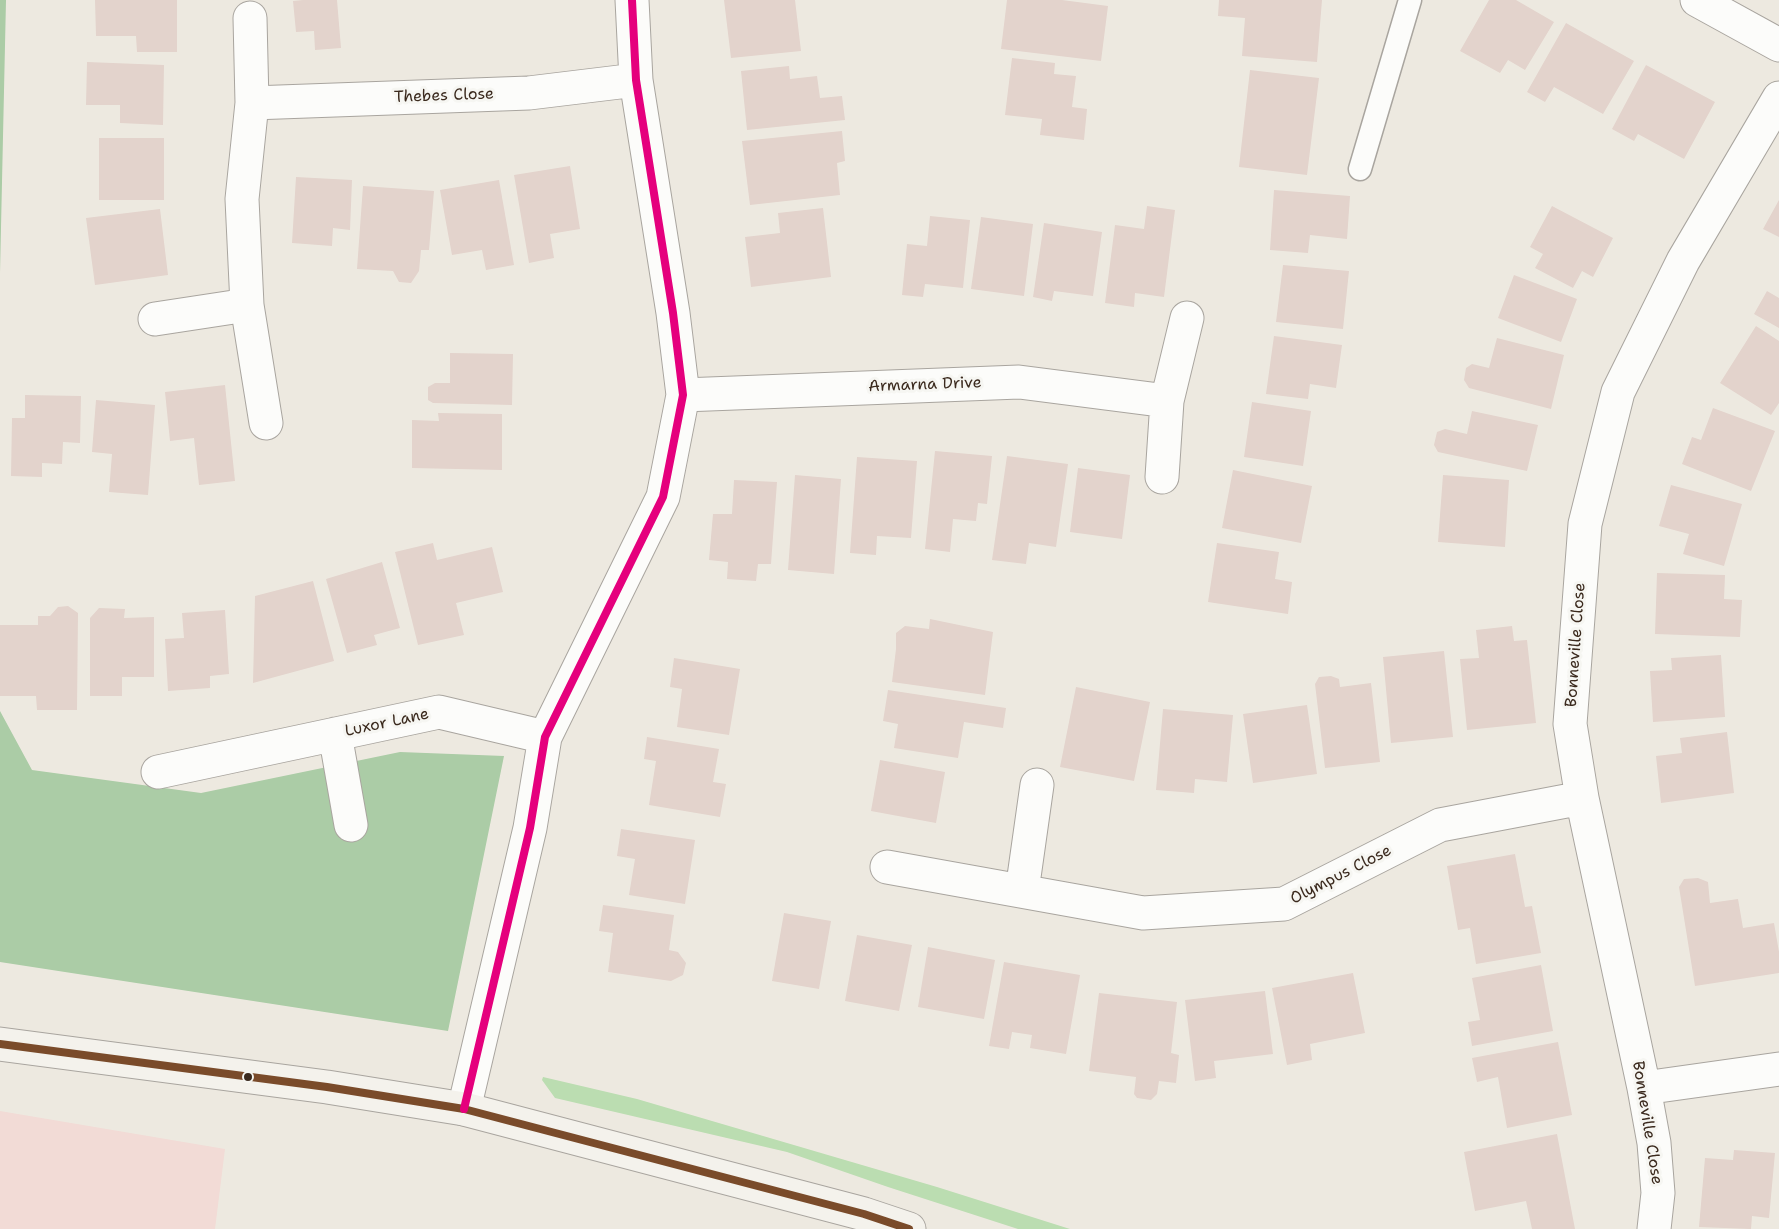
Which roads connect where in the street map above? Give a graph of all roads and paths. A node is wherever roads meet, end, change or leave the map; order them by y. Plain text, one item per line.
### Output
1 (632, 0) edge
2 (1410, 0) edge
3 (1697, 0) edge
4 (250, 18) dead end
5 (1779, 45) edge
6 (636, 80) junction
7 (1779, 98) edge
8 (252, 103) junction
9 (1360, 169) dead end
10 (247, 304) junction
11 (1187, 318) dead end
12 (156, 319) dead end
13 (683, 395) junction
14 (1167, 401) junction
15 (267, 423) dead end
16 (1162, 477) dead end
17 (335, 734) junction
18 (545, 737) junction
19 (158, 772) dead end
20 (1037, 785) dead end
21 (1582, 798) junction
22 (351, 825) dead end
23 (887, 867) dead end
24 (1022, 891) junction
25 (0, 1044) edge
26 (1779, 1070) edge
27 (1644, 1088) junction
28 (464, 1109) junction
29 (909, 1229) edge
30 (1653, 1229) edge

1 - 6 street
2 - 9 lane
3 - 5 street
4 - 8 street
6 - 8 street, Thebes Close
6 - 13 street
7 - 21 street, Bonneville Close
8 - 10 street
10 - 12 street
10 - 15 street
11 - 14 street
13 - 14 street, Armarna Drive
13 - 18 street
14 - 16 street
17 - 18 street, Luxor Lane
17 - 19 street, Luxor Lane
17 - 22 street, Luxor Lane
18 - 28 street
20 - 24 street
21 - 24 street, Olympus Close
21 - 27 street, Bonneville Close
23 - 24 street, Olympus Close
25 - 28 main road
26 - 27 street
27 - 30 street, Bonneville Close
28 - 29 main road

